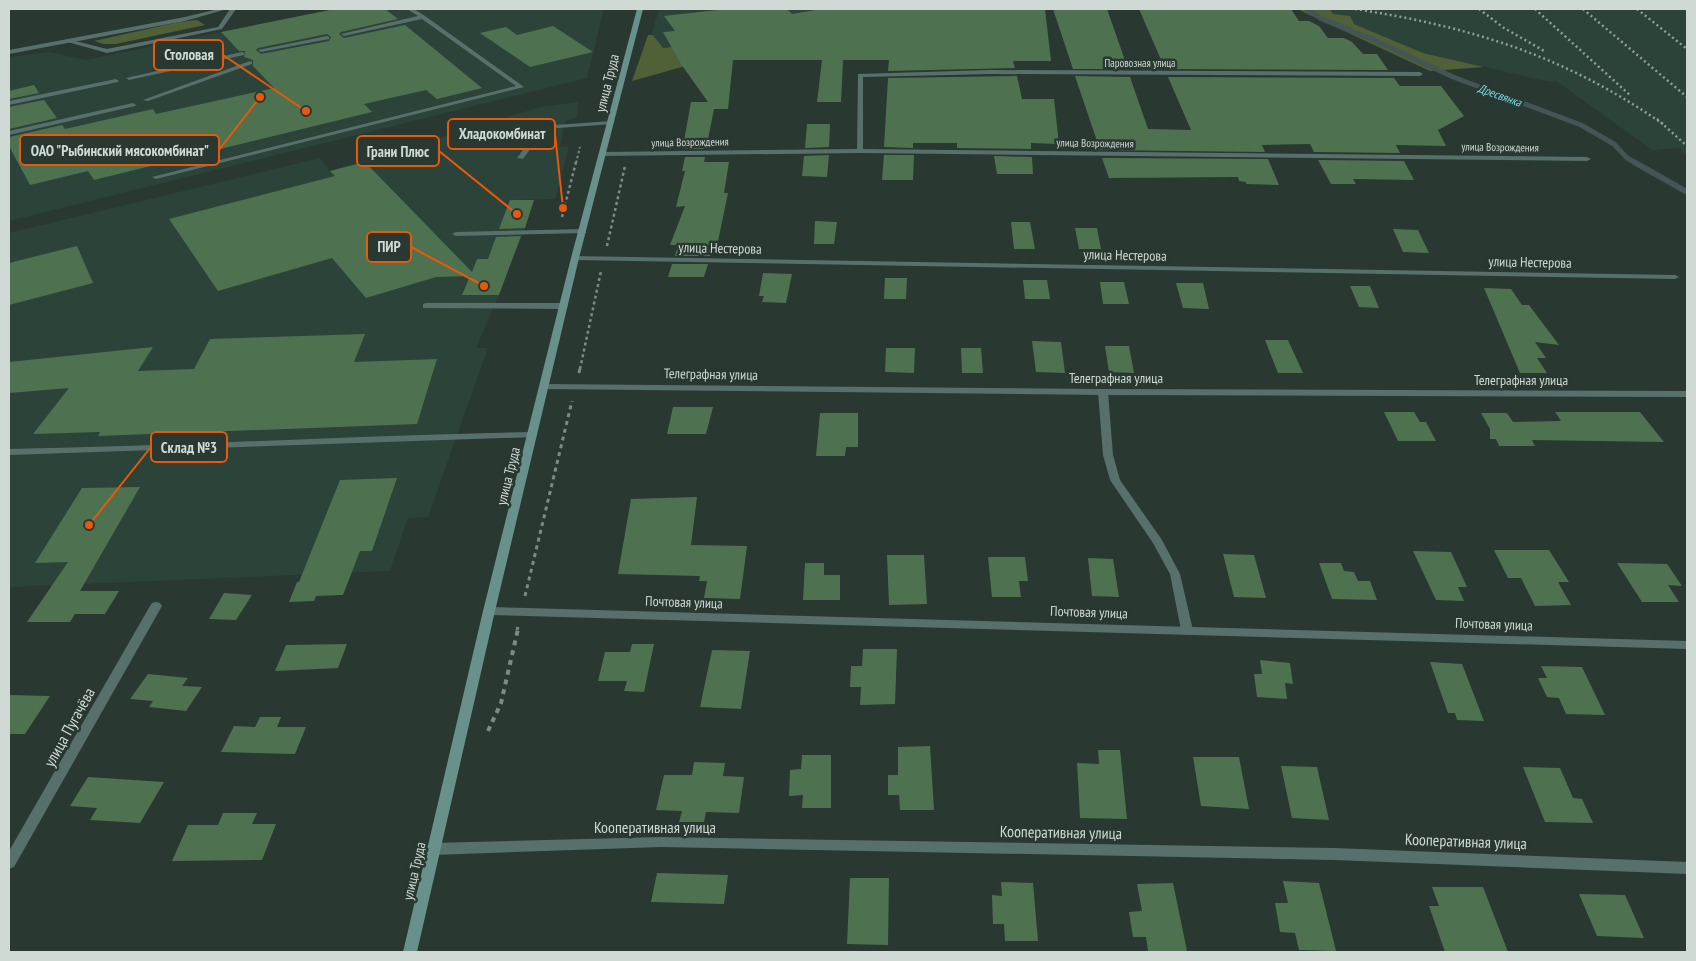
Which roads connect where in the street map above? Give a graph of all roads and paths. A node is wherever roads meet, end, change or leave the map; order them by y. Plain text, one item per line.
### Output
1 (224, 9) edge
2 (233, 9) edge
3 (410, 9) edge
4 (640, 9) edge
5 (423, 17) junction
6 (344, 34) dead end
7 (67, 41) junction
8 (261, 50) dead end
9 (9, 52) edge
10 (242, 54) dead end
11 (268, 56) dead end
12 (250, 62) dead end
13 (1420, 74) dead end
14 (129, 78) dead end
15 (116, 81) dead end
16 (146, 100) dead end
17 (9, 103) edge
18 (133, 104) dead end
19 (611, 123) junction
20 (9, 133) edge
21 (580, 147) dead end
22 (860, 151) junction
23 (603, 154) junction
24 (628, 154) junction
25 (521, 158) dead end
26 (1587, 159) dead end
27 (156, 177) dead end
28 (558, 231) junction
29 (582, 231) junction
30 (456, 234) dead end
31 (575, 258) junction
32 (604, 259) junction
33 (1675, 277) dead end
34 (426, 306) dead end
35 (564, 306) junction
36 (545, 386) junction
37 (576, 387) junction
38 (1103, 392) junction
39 (1687, 394) edge
40 (532, 435) junction
41 (9, 452) edge
42 (156, 606) dead end
43 (489, 611) junction
44 (521, 612) junction
45 (1187, 630) junction
46 (1687, 645) edge
47 (488, 731) dead end
48 (433, 849) junction
49 (9, 863) edge
50 (1687, 868) edge
51 (410, 952) edge

1 - 7 street
2 - 7 street
3 - 5 street
4 - 19 street, улица Труда
5 - 6 street
5 - 27 street
7 - 9 street
8 - 11 street
10 - 14 street
12 - 16 street
13 - 22 street, Паровозная улица
15 - 17 street
18 - 20 street
19 - 23 street, улица Труда
19 - 25 street
21 - 28 path
22 - 24 street, улица Возрождения
22 - 26 street, улица Возрождения
23 - 24 street, улица Возрождения
23 - 29 street, улица Труда
24 - 32 path
28 - 29 street
28 - 30 street
29 - 31 street, улица Труда
31 - 32 street, улица Нестерова
31 - 35 street, улица Труда
32 - 33 street, улица Нестерова
32 - 37 path
34 - 35 street
35 - 36 street, улица Труда
36 - 37 street, Телеграфная улица
36 - 40 street, улица Труда
37 - 38 street, Телеграфная улица
37 - 44 path
38 - 39 street, Телеграфная улица
38 - 45 street
40 - 41 street
40 - 43 street, улица Труда
42 - 49 street, улица Пугачёва
43 - 44 street, Почтовая улица
43 - 48 street, улица Труда
44 - 45 street, Почтовая улица
44 - 47 path
45 - 46 street, Почтовая улица
48 - 50 street, Кооперативная улица
48 - 51 street, улица Труда

